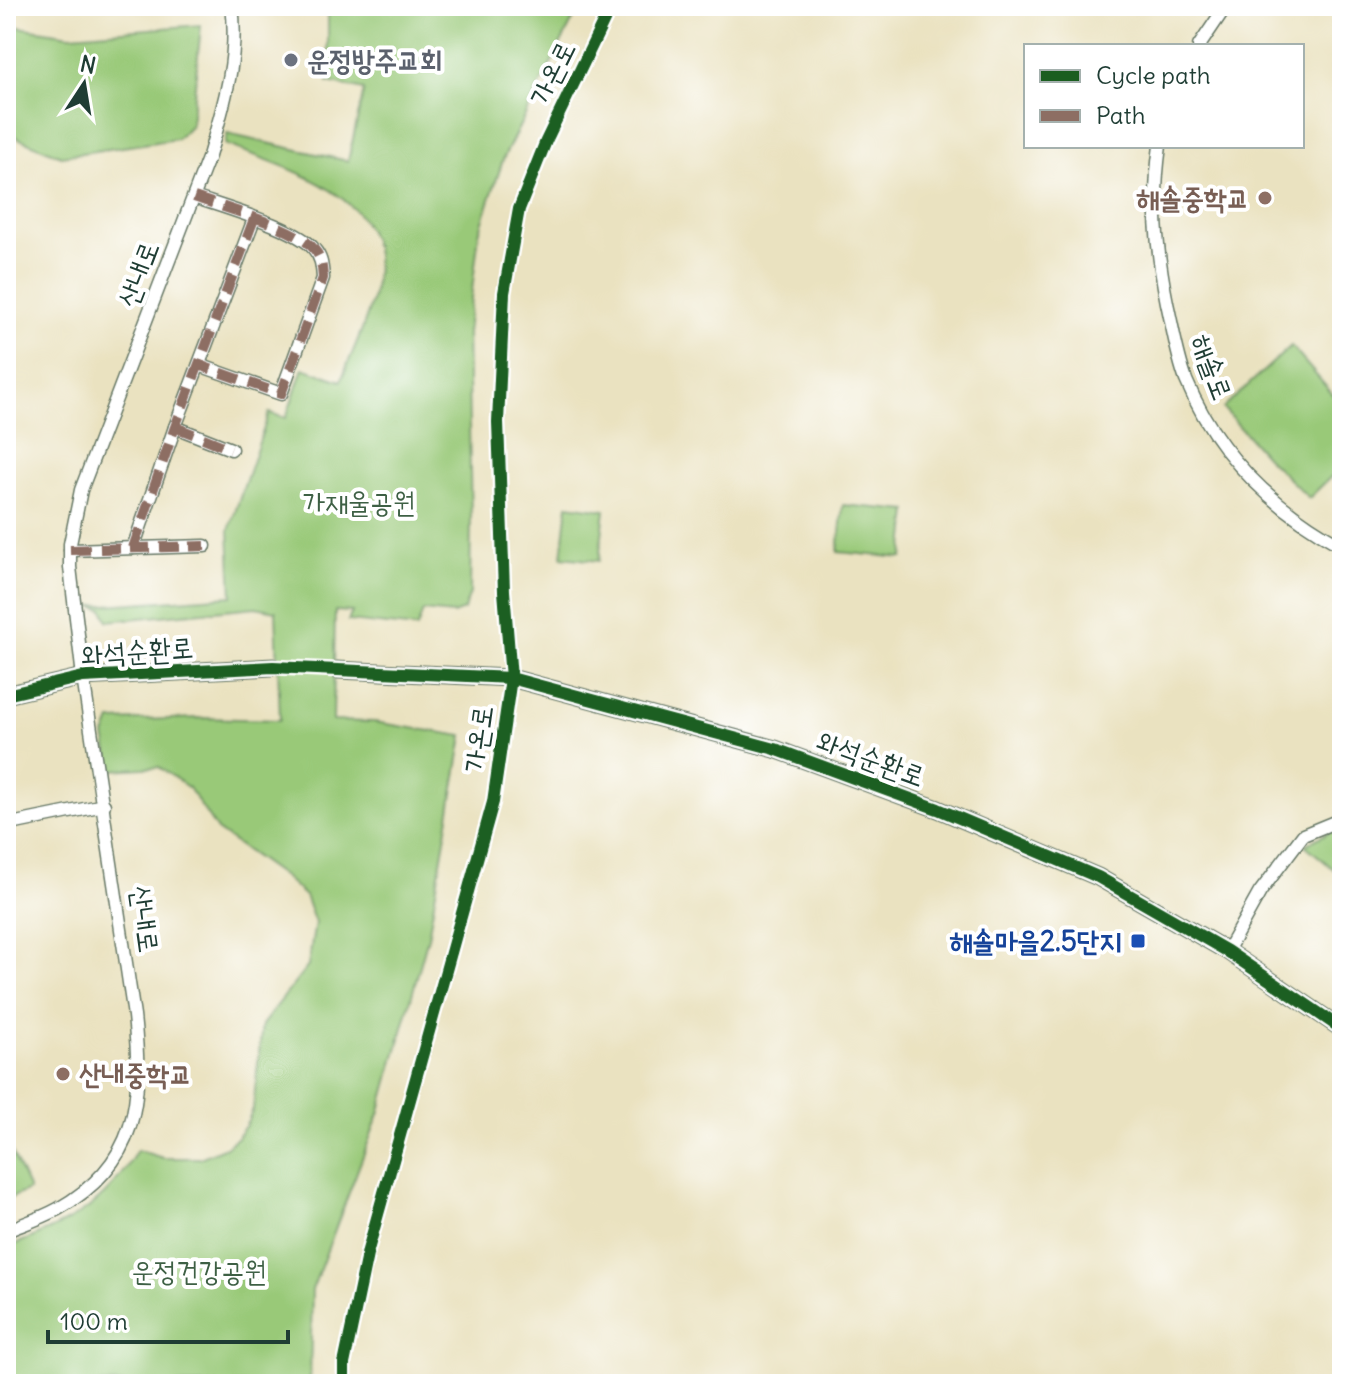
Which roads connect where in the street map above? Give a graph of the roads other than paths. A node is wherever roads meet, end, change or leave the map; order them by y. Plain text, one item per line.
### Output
1 (232, 6) edge
2 (611, 6) edge
3 (1226, 6) edge
4 (1200, 44) edge
5 (1160, 148) edge
6 (194, 197) junction
7 (254, 219) junction
8 (199, 365) junction
9 (175, 427) junction
10 (231, 449) dead end
11 (205, 546) dead end
12 (1342, 546) edge
13 (133, 548) junction
14 (70, 550) junction
15 (273, 667) tunnel mouth
16 (337, 670) tunnel mouth
17 (83, 677) junction
18 (511, 678) junction
19 (6, 695) edge
20 (104, 805) junction
21 (1342, 819) edge
22 (6, 825) edge
23 (1227, 951) junction
24 (1342, 1029) edge
25 (6, 1231) edge
26 (344, 1384) edge

1 - 6 street, 산내로
2 - 18 street, 가온로
3 - 4 street
5 - 12 street, 해솔로
6 - 7 street
6 - 14 street, 산내로
7 - 8 street
7 - 8 street
8 - 9 street
9 - 10 street
9 - 13 street
11 - 13 street
13 - 14 street
14 - 17 street, 산내로
15 - 17 street, 와석순환로
16 - 18 street, 와석순환로
17 - 19 street, 와석순환로
17 - 20 street, 산내로
18 - 23 street, 와석순환로
18 - 26 street, 가온로
20 - 22 street
20 - 25 street, 산내로
21 - 23 street
23 - 24 street, 와석순환로

